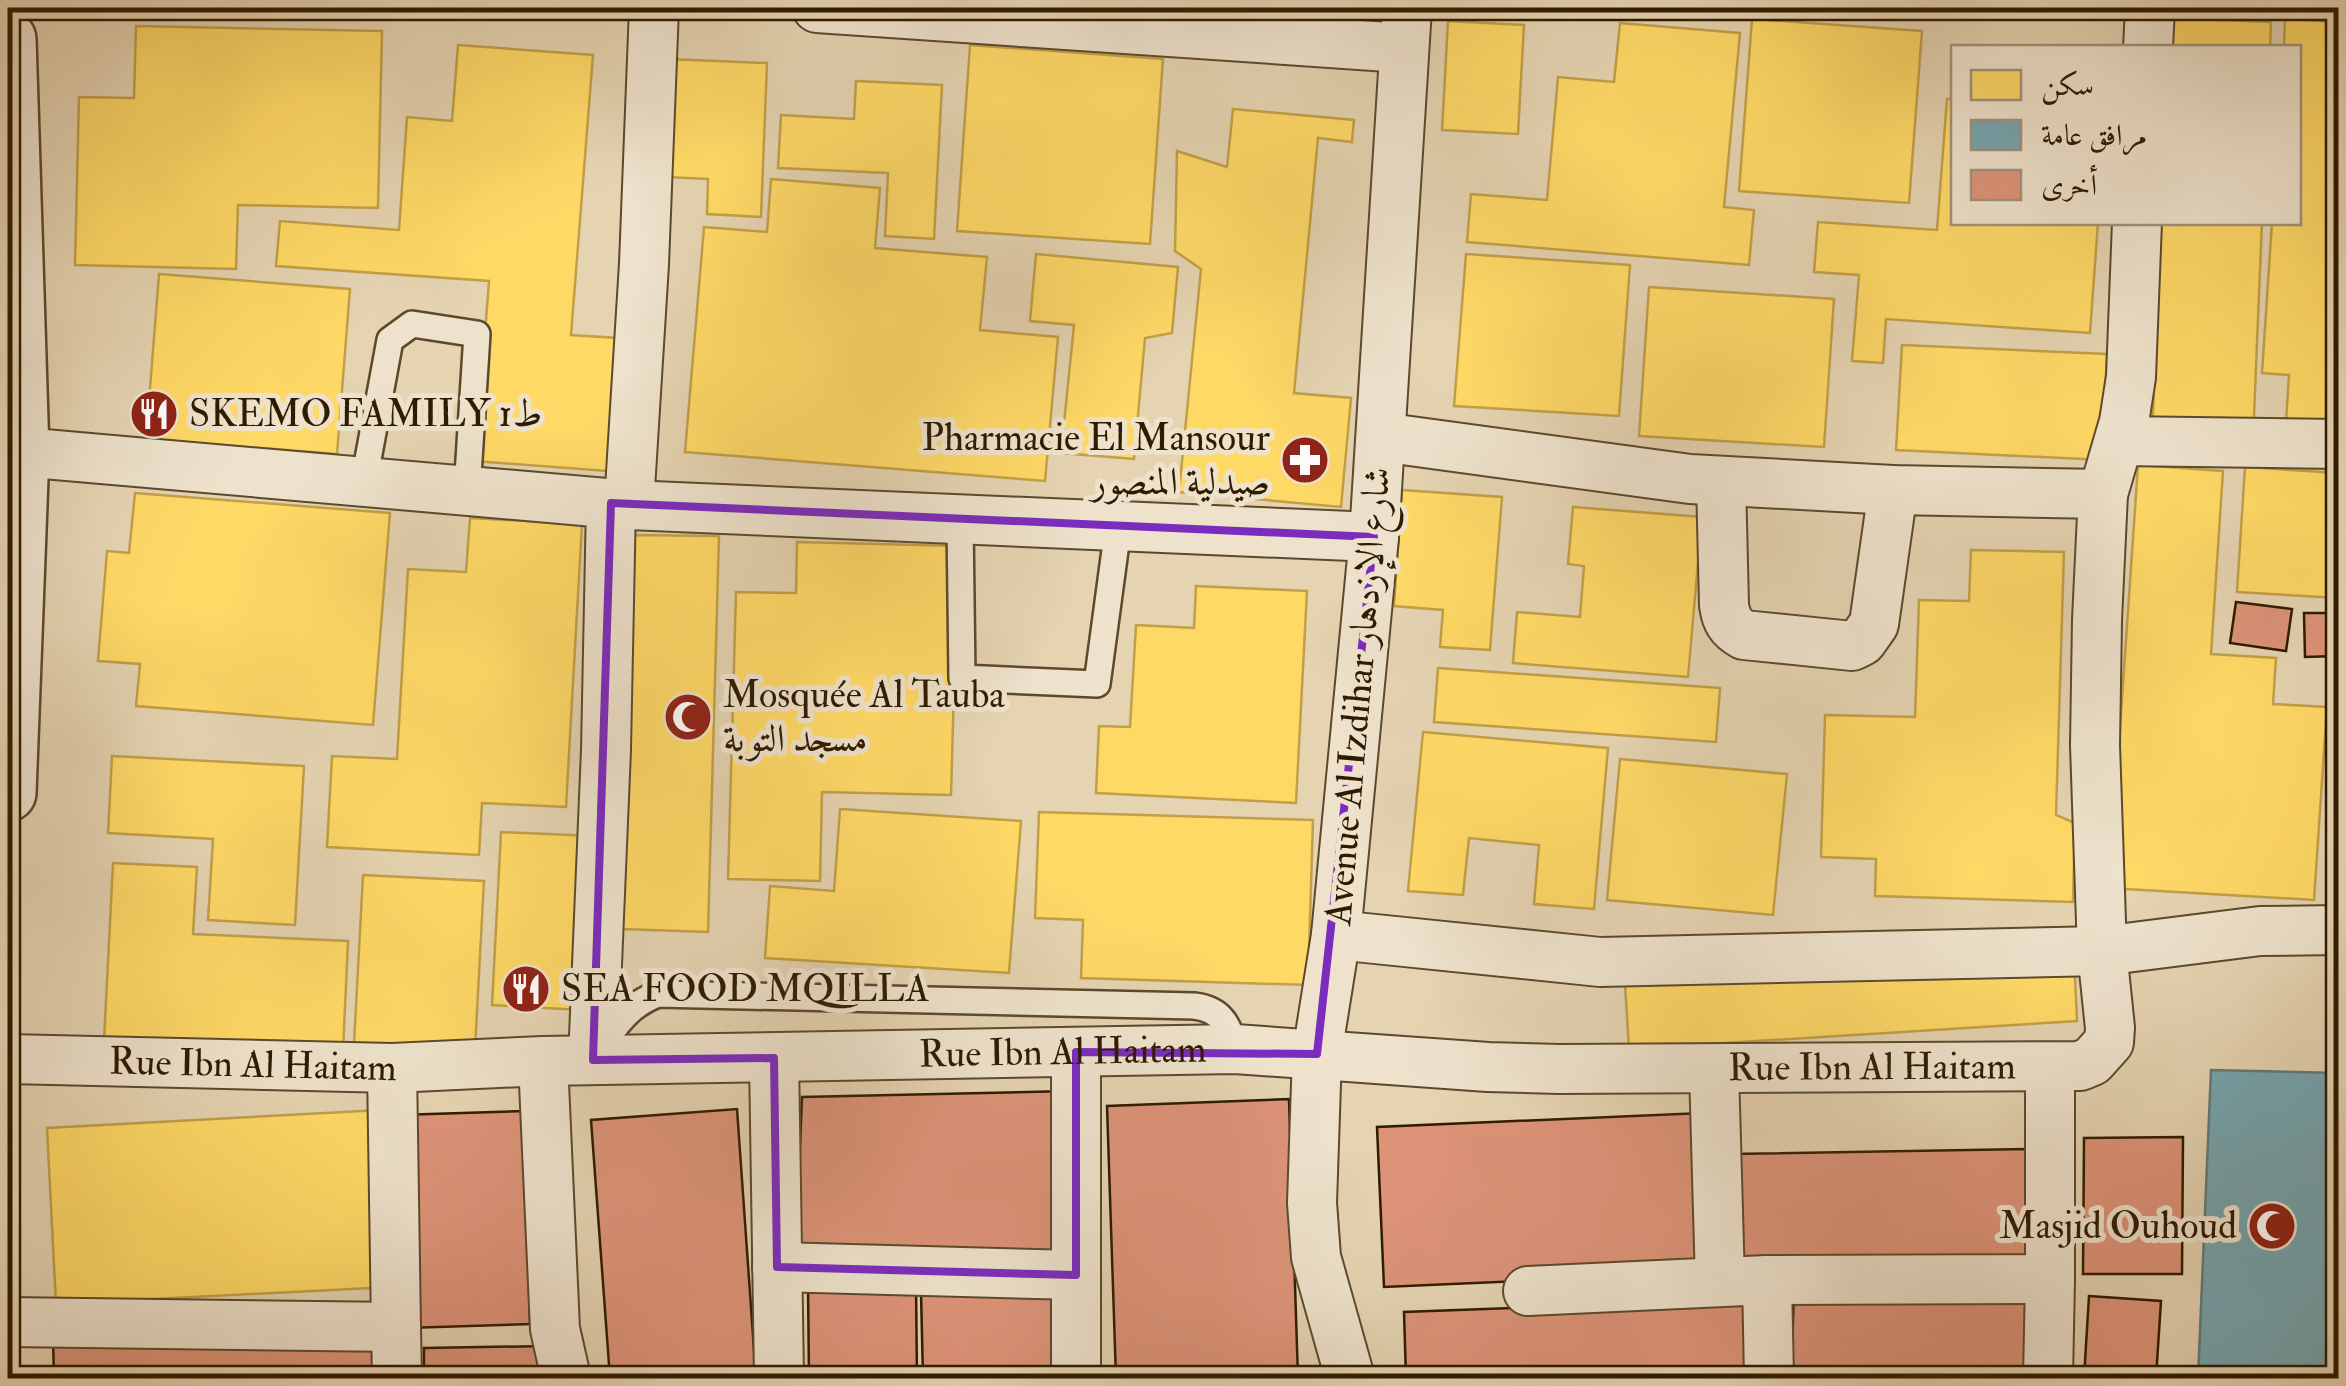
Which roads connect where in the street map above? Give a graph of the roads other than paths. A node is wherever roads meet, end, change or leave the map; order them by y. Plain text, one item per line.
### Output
1 (654, 8) edge
2 (817, 8) edge
3 (2150, 8) edge
4 (972, 12) edge
5 (1280, 22) edge
6 (1405, 28) edge
7 (8, 39) edge
8 (2148, 45) edge
9 (2137, 225) edge
10 (1381, 436) junction
11 (2119, 441) junction
12 (2338, 444) edge
13 (21, 452) junction
14 (1721, 481) junction
15 (364, 482) junction
16 (467, 490) junction
17 (1893, 490) junction
18 (2103, 494) junction
19 (620, 504) junction
20 (960, 522) junction
21 (1118, 528) junction
22 (1374, 537) junction
23 (8, 793) edge
24 (2338, 930) edge
25 (1336, 935) junction
26 (2102, 951) junction
27 (1235, 1049) junction
28 (1076, 1052) junction
29 (1317, 1054) junction
30 (774, 1058) junction
31 (8, 1059) edge
32 (593, 1060) junction
33 (543, 1061) junction
34 (2050, 1067) junction
35 (392, 1068) junction
36 (1714, 1070) junction
37 (777, 1267) junction
38 (1076, 1275) junction
39 (2050, 1279) junction
40 (1766, 1280) junction
41 (1720, 1282) junction
42 (1528, 1291) dead end
43 (8, 1322) edge
44 (396, 1327) junction
45 (397, 1378) edge
46 (566, 1378) edge
47 (779, 1378) edge
48 (1076, 1378) edge
49 (1350, 1378) edge
50 (1769, 1378) edge
51 (2048, 1378) edge

1 - 19 street
2 - 4 street
3 - 8 street
4 - 5 street
5 - 6 street
6 - 10 street, Avenue Al Izdihar شارع الإزدهار
7 - 13 street
9 - 11 street
10 - 14 street
10 - 22 street, Avenue Al Izdihar شارع الإزدهار
11 - 12 street
11 - 18 street
13 - 15 street
13 - 23 street
14 - 17 street
14 - 17 street
15 - 16 street
15 - 16 lane
16 - 19 street
17 - 18 street
18 - 26 street
19 - 20 street
19 - 32 street
20 - 21 street
20 - 21 lane
21 - 22 street
22 - 25 street, Avenue Al Izdihar شارع الإزدهار
24 - 26 street
25 - 26 street
25 - 29 street, Avenue Al Izdihar شارع الإزدهار
26 - 34 street, Rue Ibn Al Haitam
27 - 28 street, Rue Ibn Al Haitam
27 - 29 street, Rue Ibn Al Haitam
27 - 32 lane
28 - 30 street, Rue Ibn Al Haitam
28 - 38 street
29 - 36 street, Rue Ibn Al Haitam
29 - 49 street, Avenue Al Izdihar شارع الإزدهار
30 - 32 street, Rue Ibn Al Haitam
30 - 37 street
31 - 35 street, Rue Ibn Al Haitam
32 - 33 street, Rue Ibn Al Haitam
33 - 35 street, Rue Ibn Al Haitam
33 - 46 street
34 - 36 street, Rue Ibn Al Haitam
34 - 39 street
35 - 44 street
36 - 41 street
37 - 38 street
37 - 47 street
38 - 48 street
39 - 40 street
39 - 51 street
40 - 41 street
40 - 50 street
41 - 42 street
43 - 44 street
44 - 45 street

